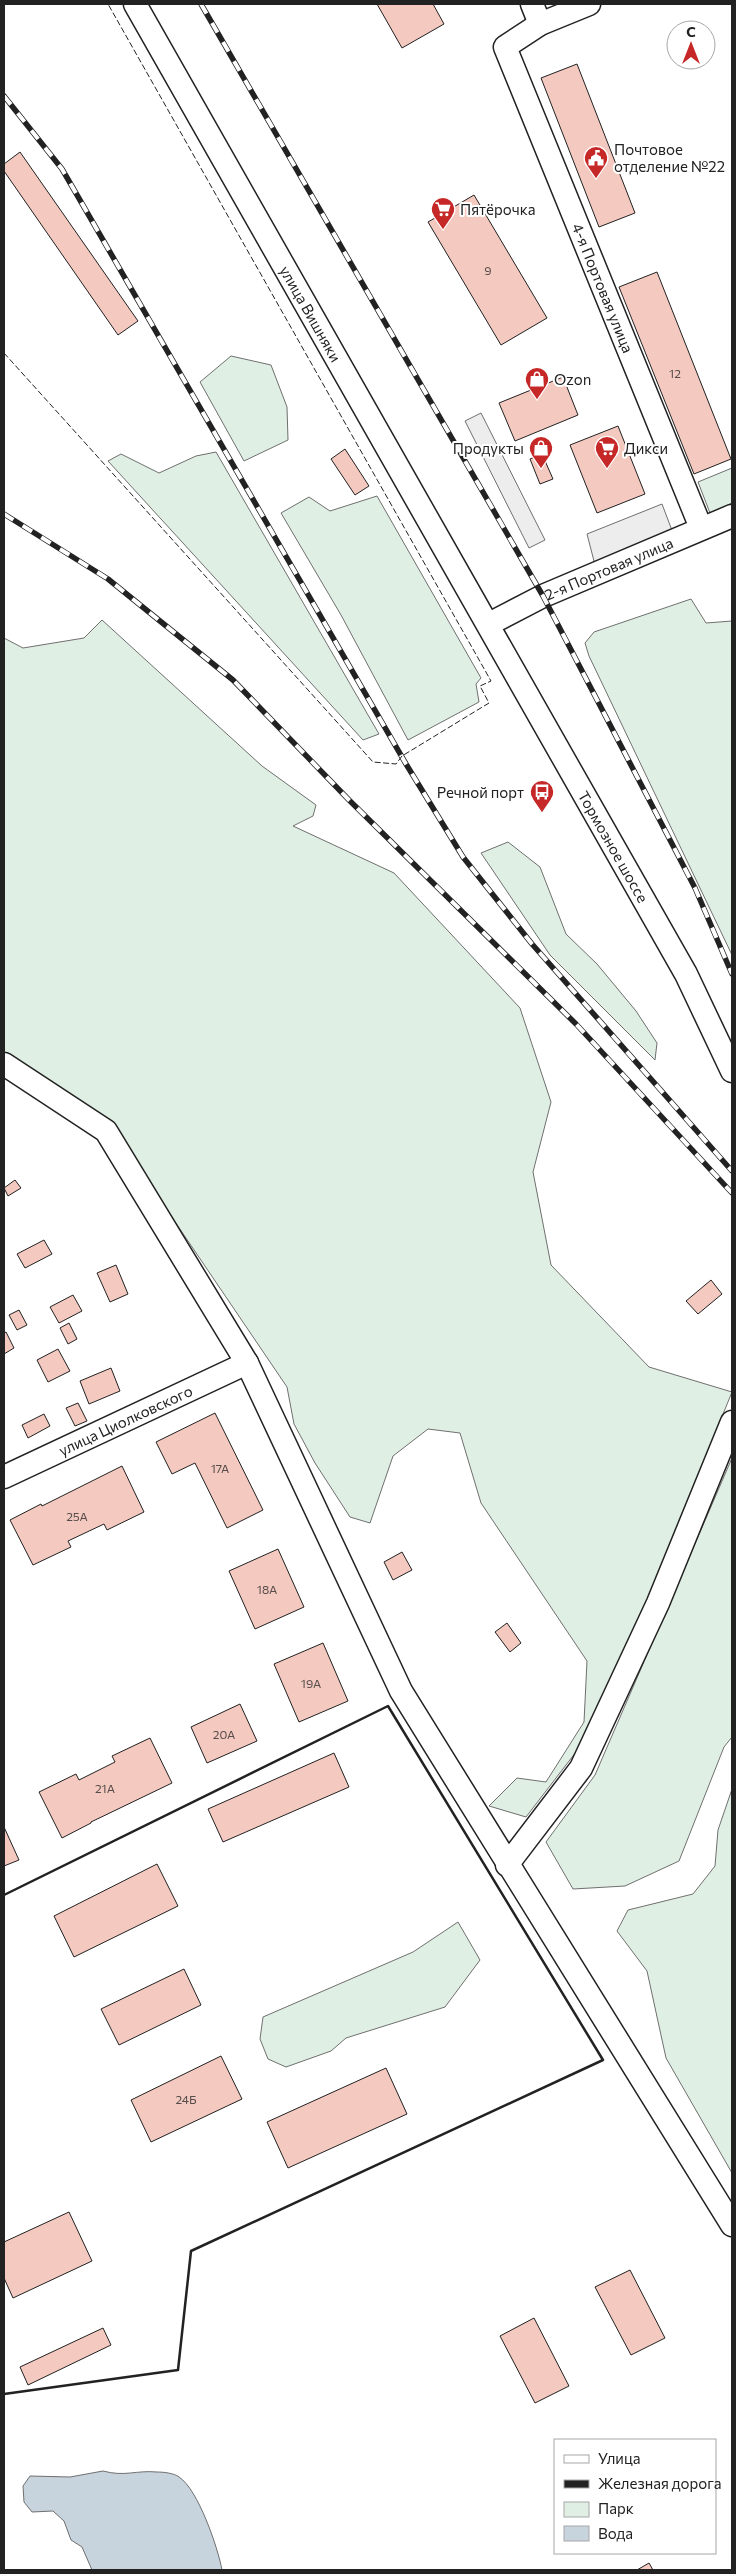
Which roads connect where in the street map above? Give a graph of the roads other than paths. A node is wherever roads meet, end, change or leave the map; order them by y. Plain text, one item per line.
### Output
1 (135, 4) edge
2 (589, 4) edge
3 (536, 14) edge
4 (732, 516) edge
5 (701, 528) junction
6 (489, 624) junction
7 (4, 1064) edge
8 (732, 1071) edge
9 (247, 1362) junction
10 (732, 1422) edge
11 (4, 1477) edge
12 (508, 1866) junction
13 (732, 2225) edge

1 - 6 street, улица Вишняки
2 - 3 street
3 - 5 street, 4-я Портовая улица
4 - 5 street, 2-я Портовая улица
5 - 6 street, 2-я Портовая улица
6 - 8 street, Тормозное шоссе
7 - 9 street
9 - 11 street, улица Циолковского
9 - 12 street
10 - 12 street
12 - 13 street

